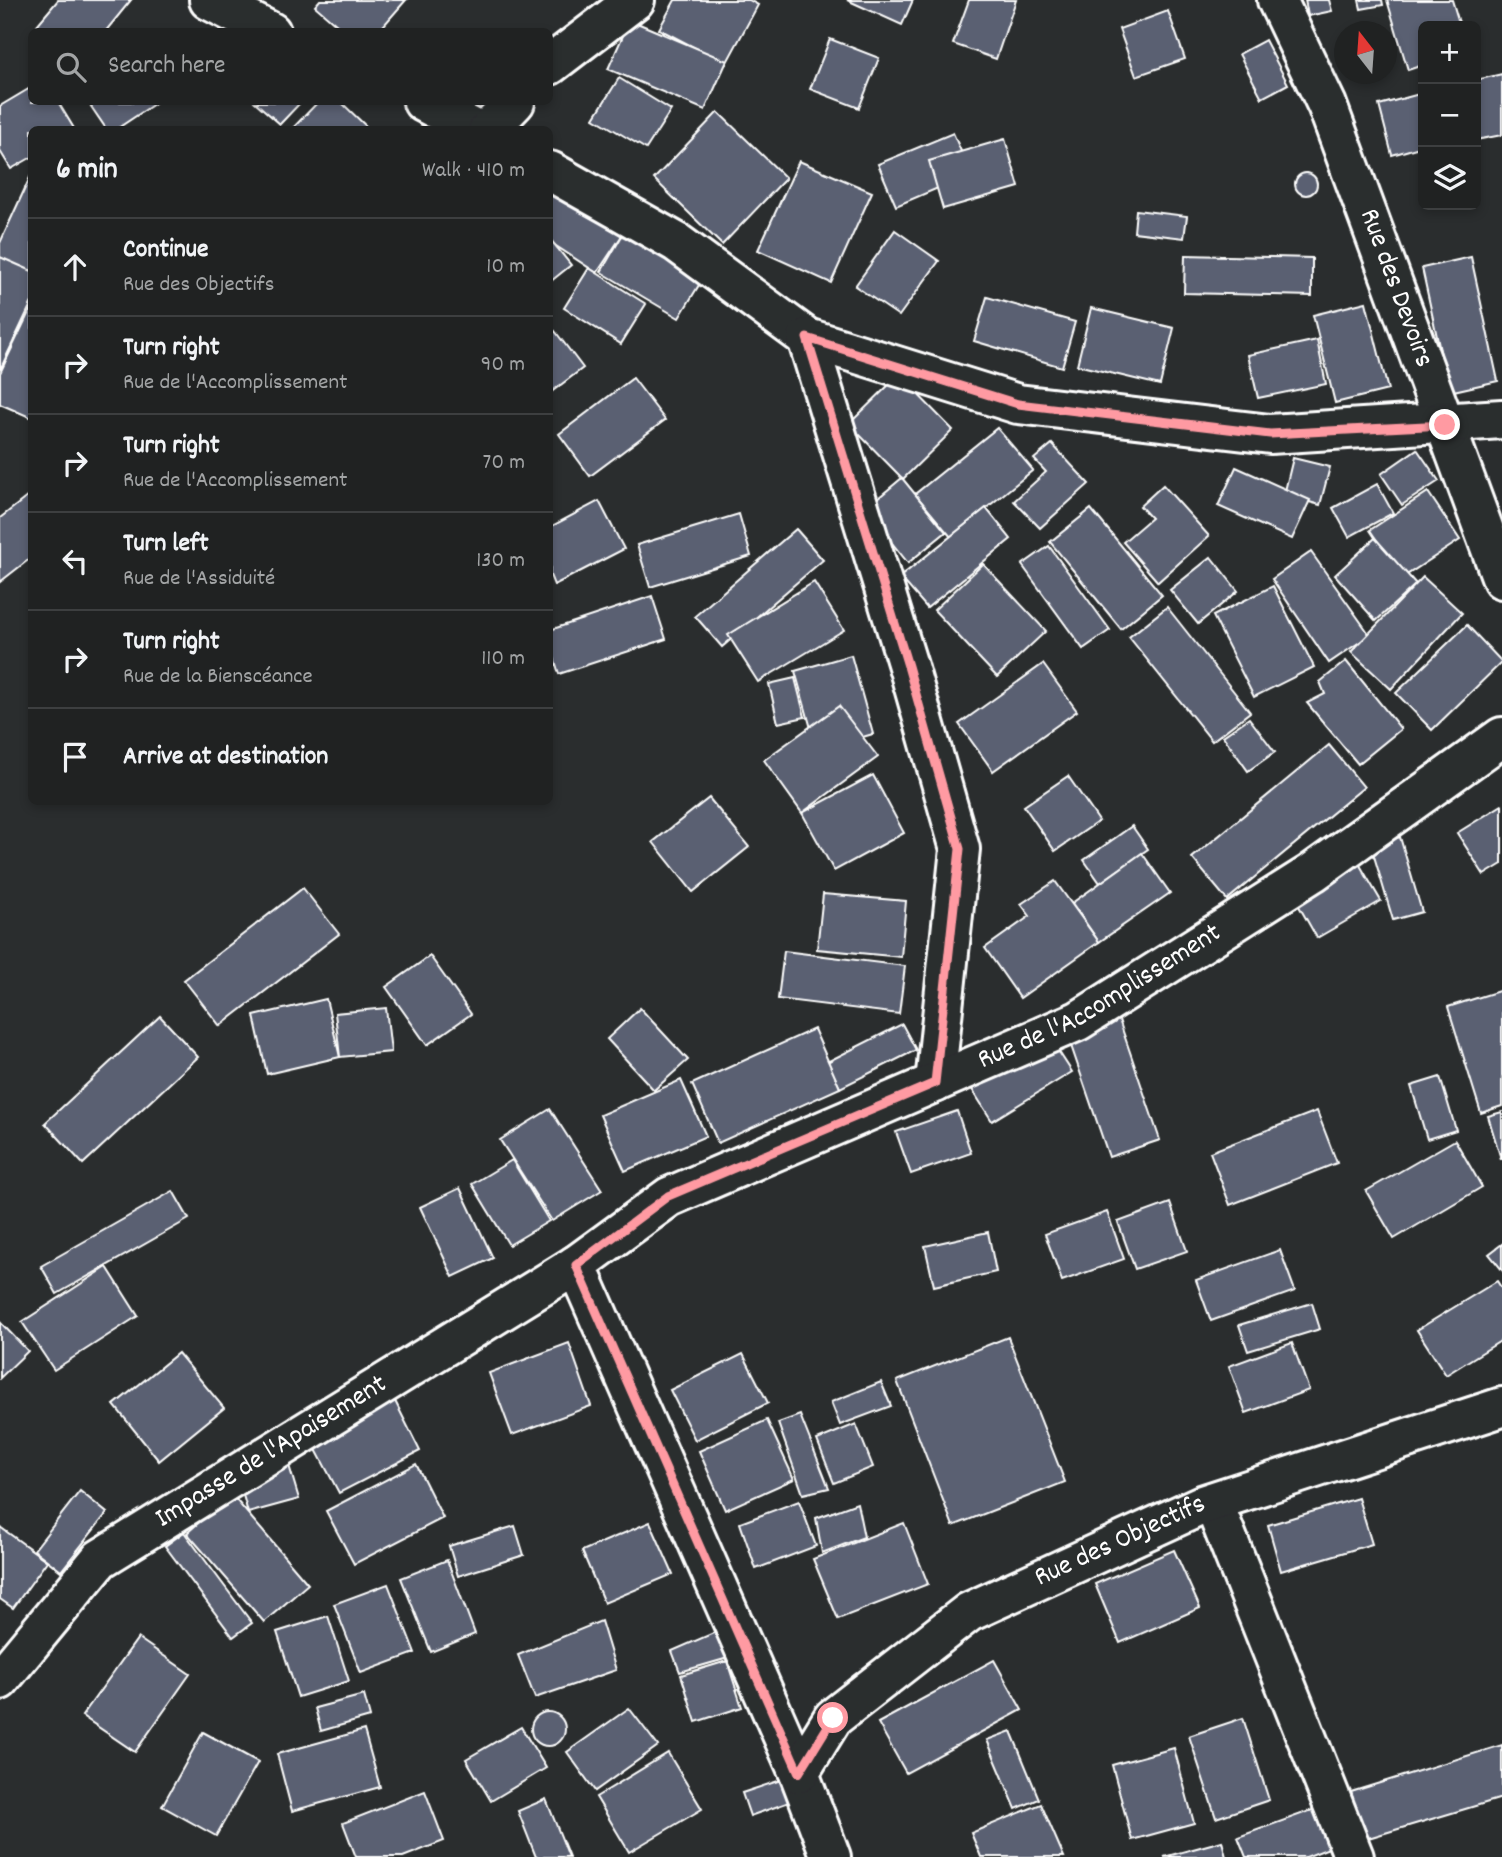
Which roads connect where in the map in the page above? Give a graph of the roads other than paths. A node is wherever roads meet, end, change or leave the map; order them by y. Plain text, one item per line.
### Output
1 (209, 0) edge
2 (635, 0) edge
3 (1277, 0) edge
4 (263, 28) edge
5 (553, 63) edge
6 (429, 105) edge
7 (512, 105) edge
8 (468, 126) edge
9 (492, 126) edge
10 (553, 173) edge
11 (807, 338) junction
12 (1502, 419) edge
13 (1445, 425) junction
14 (1502, 579) edge
15 (1502, 737) edge
16 (935, 1083) junction
17 (576, 1265) junction
18 (1502, 1407) edge
19 (1213, 1502) junction
20 (0, 1680) edge
21 (799, 1773) junction
22 (831, 1857) edge
23 (1354, 1857) edge

1 - 4 street
2 - 5 street
3 - 13 street, Rue des Devoirs
6 - 8 street
7 - 9 street
10 - 11 street
11 - 13 street
11 - 16 street
12 - 13 street
13 - 14 street, Rue des Devoirs
15 - 16 street, Rue de l'Accomplissement
16 - 17 street, Rue de l'Accomplissement
17 - 20 street, Impasse de l'Apaisement
17 - 21 street
18 - 19 street, Rue des Objectifs
19 - 21 street, Rue des Objectifs
19 - 23 street
21 - 22 street

